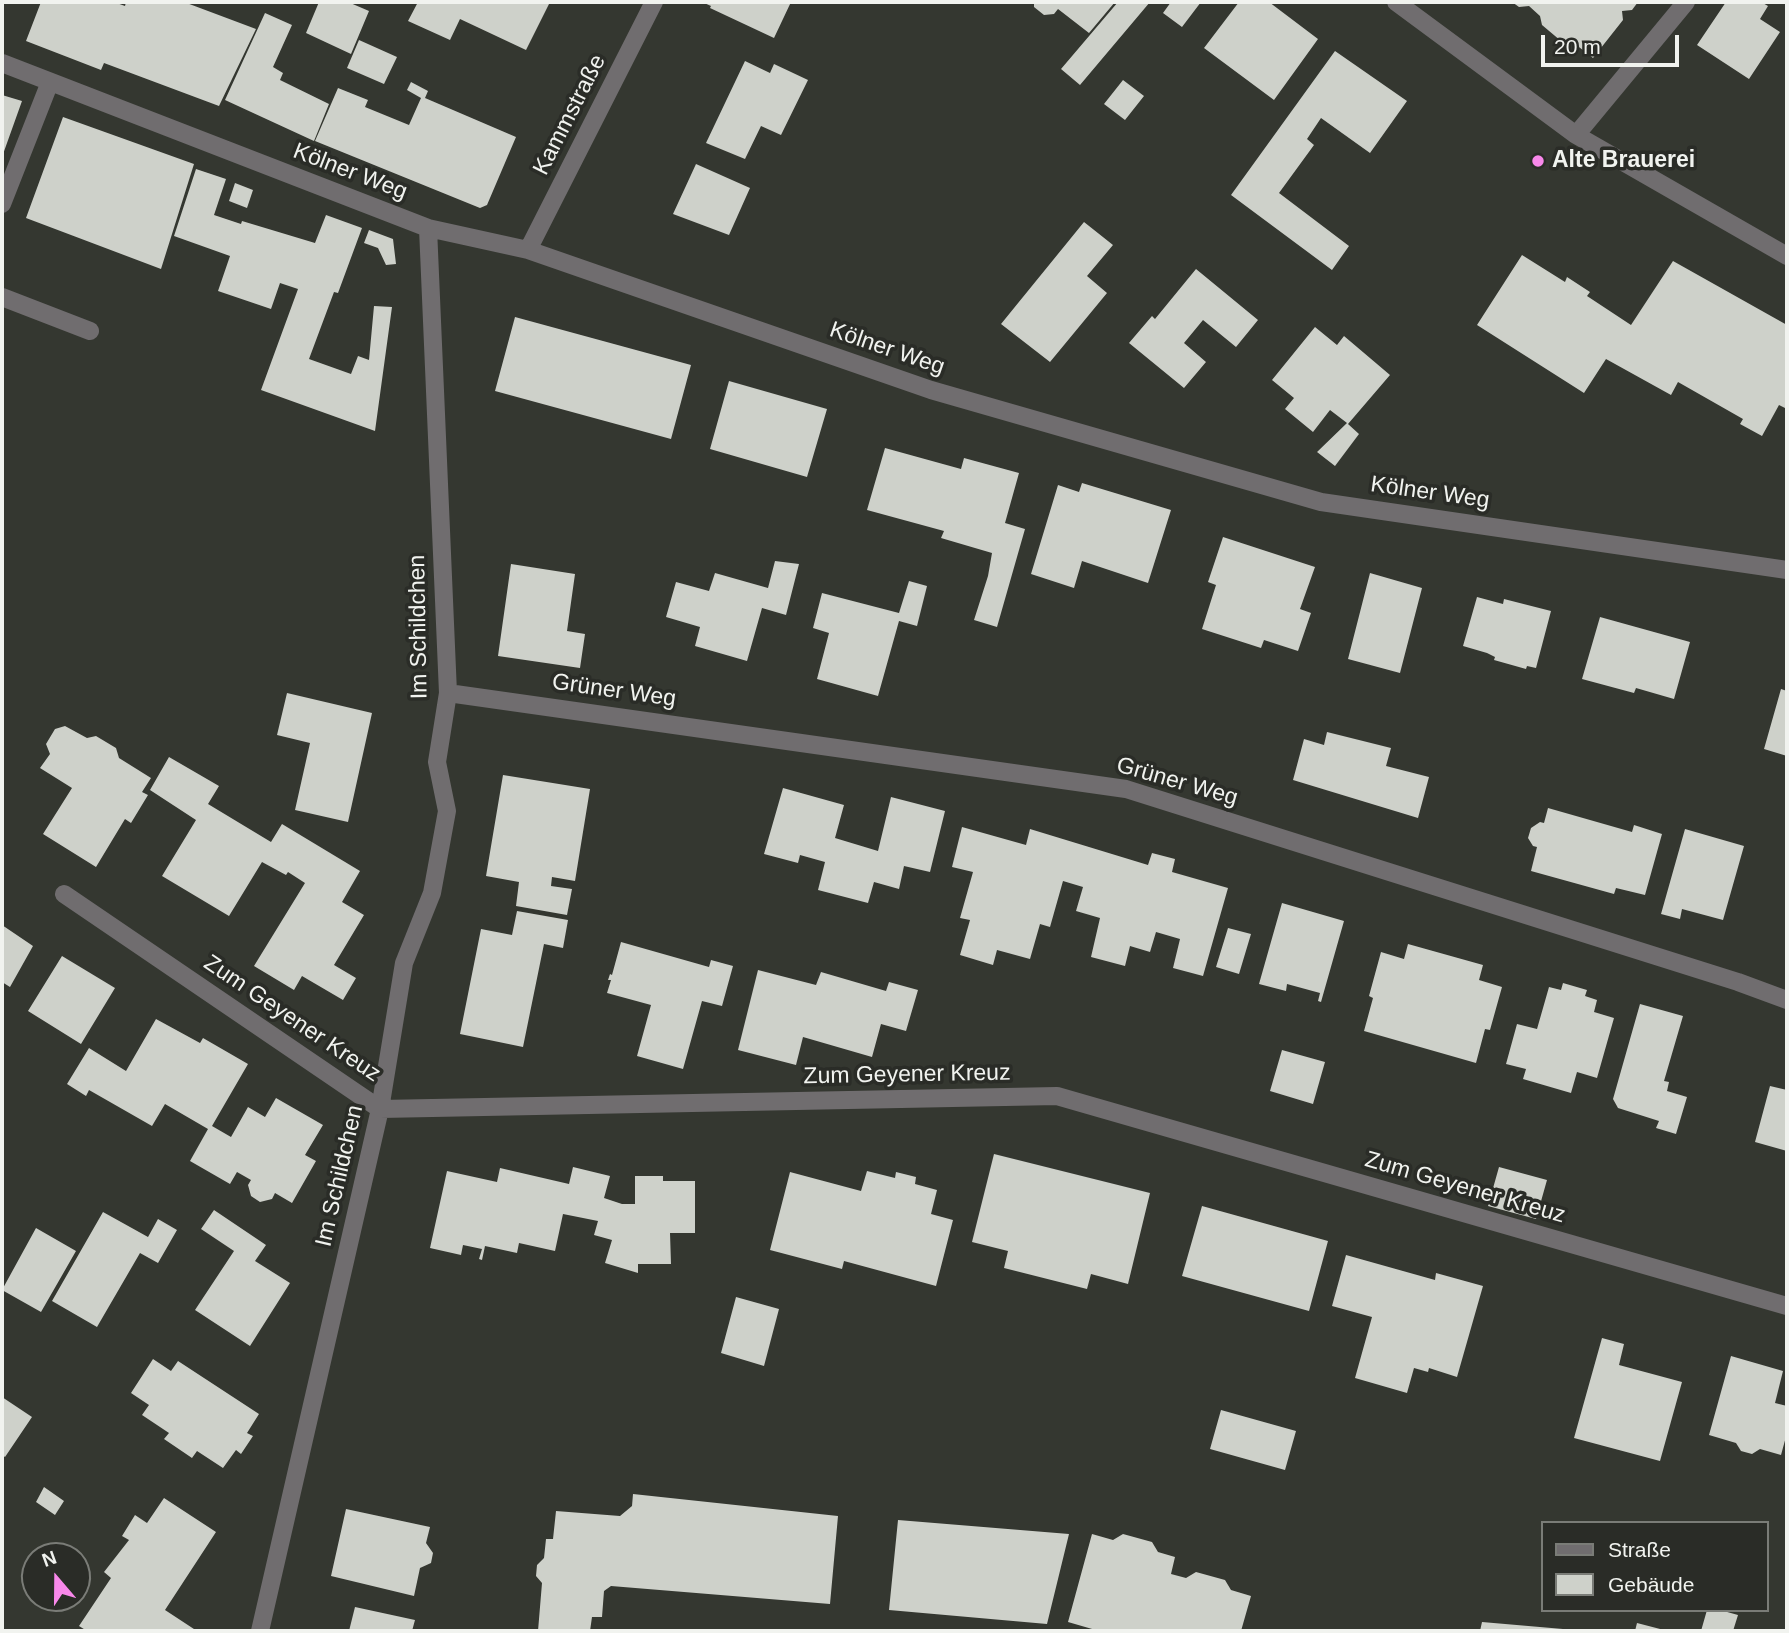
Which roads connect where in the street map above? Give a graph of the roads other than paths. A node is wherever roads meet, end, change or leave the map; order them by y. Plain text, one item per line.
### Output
1 (654, 2) edge
2 (1396, 2) edge
3 (1686, 2) edge
4 (2, 63) edge
5 (50, 82) junction
6 (1576, 135) junction
7 (2, 204) edge
8 (428, 228) junction
9 (528, 250) junction
10 (1787, 256) edge
11 (2, 297) edge
12 (90, 331) dead end
13 (1787, 570) edge
14 (448, 692) junction
15 (64, 894) dead end
16 (1787, 1000) edge
17 (380, 1109) junction
18 (1787, 1306) edge
19 (260, 1631) edge

1 - 9 street, Kammstraße
2 - 6 street
3 - 6 street
4 - 5 street, Kölner Weg
5 - 7 street
5 - 8 street, Kölner Weg
6 - 10 street
8 - 9 street, Kölner Weg
8 - 14 street, Im Schildchen
9 - 13 street, Kölner Weg
11 - 12 street
14 - 16 street, Grüner Weg
14 - 17 street, Im Schildchen
15 - 17 street, Zum Geyener Kreuz
17 - 18 street, Zum Geyener Kreuz
17 - 19 street, Im Schildchen

